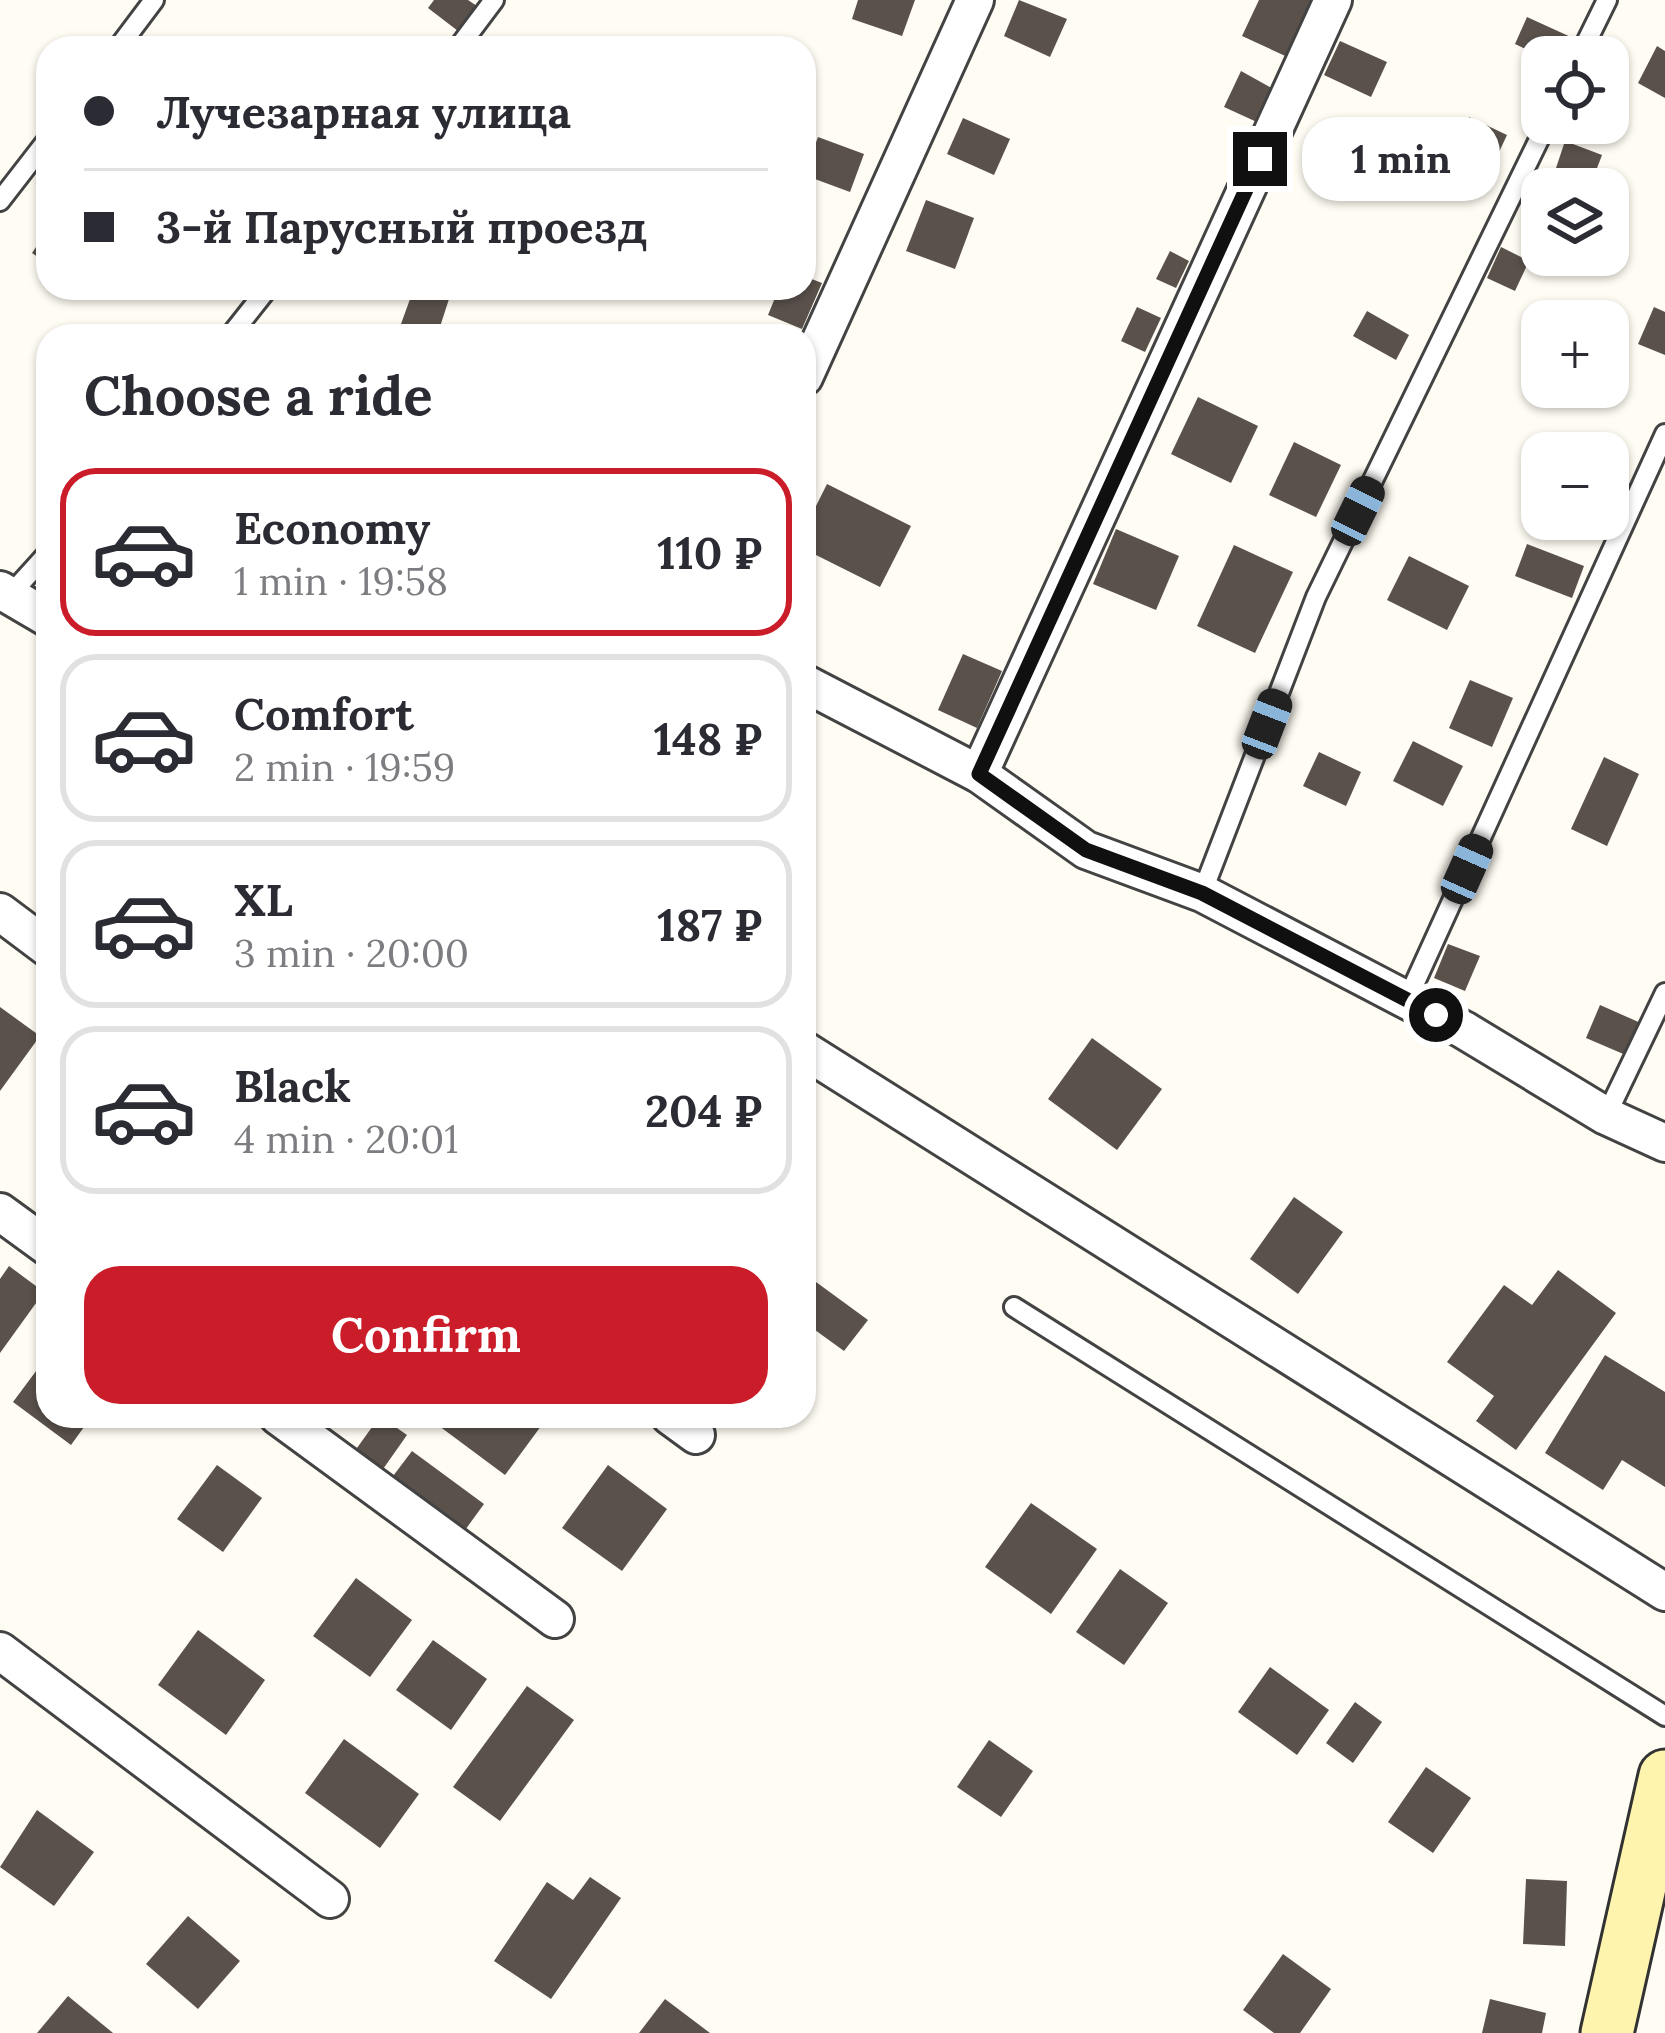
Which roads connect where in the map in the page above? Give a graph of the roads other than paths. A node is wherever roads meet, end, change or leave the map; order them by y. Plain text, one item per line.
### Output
1 (154, 0) edge
2 (494, 0) edge
3 (975, 0) edge
4 (1333, 0) edge
5 (1607, 0) edge
6 (127, 36) edge
7 (467, 36) edge
8 (1589, 36) edge
9 (1537, 144) edge
10 (36, 154) edge
11 (0, 201) edge
12 (258, 300) edge
13 (240, 324) edge
14 (816, 351) edge
15 (1665, 434) edge
16 (36, 564) edge
17 (4, 593) edge
18 (36, 611) edge
19 (816, 689) edge
20 (979, 774) junction
21 (1202, 893) junction
22 (0, 912) edge
23 (36, 939) edge
24 (1665, 993) edge
25 (1407, 1000) junction
26 (816, 1058) edge
27 (1606, 1116) junction
28 (1665, 1143) edge
29 (0, 1212) edge
30 (36, 1238) edge
31 (1014, 1307) dead end
32 (294, 1428) edge
33 (1665, 1592) edge
34 (555, 1619) dead end
35 (0, 1651) edge
36 (1665, 1716) edge
37 (1665, 1776) edge
38 (330, 1899) dead end
39 (1606, 2033) edge

1 - 6 lane
2 - 7 lane
3 - 14 street
4 - 20 street
5 - 8 lane
9 - 21 lane
10 - 11 lane
12 - 13 lane
15 - 25 lane
16 - 17 lane
17 - 18 street
19 - 20 street
20 - 21 street
21 - 25 street
22 - 23 street
24 - 27 lane
25 - 27 street
26 - 33 street
27 - 28 street
29 - 30 street
31 - 36 lane
32 - 34 street
35 - 38 street
37 - 39 street

